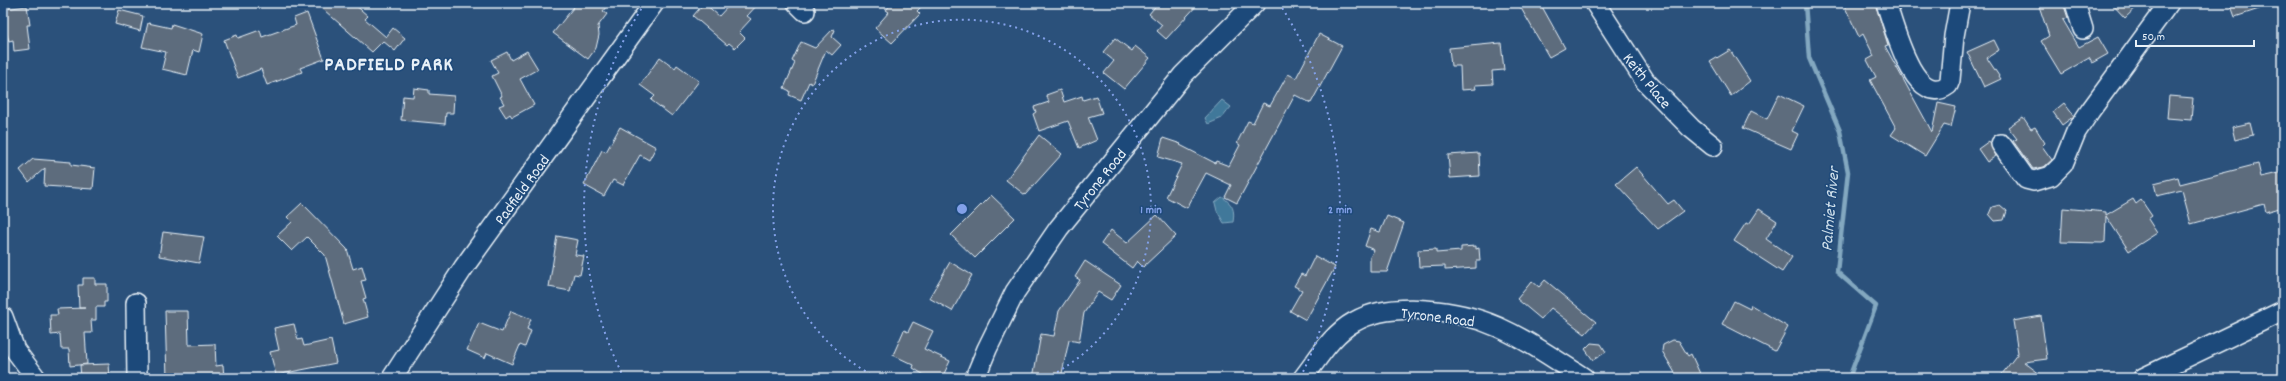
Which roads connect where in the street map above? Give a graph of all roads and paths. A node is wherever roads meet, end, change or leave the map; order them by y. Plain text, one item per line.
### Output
1 (654, 3) edge
2 (1255, 3) edge
3 (1595, 3) edge
4 (1886, 3) edge
5 (1960, 3) edge
6 (2075, 3) edge
7 (2169, 3) edge
8 (2083, 29) dead end
9 (2001, 144) dead end
10 (1713, 146) dead end
11 (136, 303) dead end
12 (2283, 310) edge
13 (3, 317) edge
14 (9, 351) edge
15 (36, 378) edge
16 (137, 378) edge
17 (392, 378) edge
18 (975, 378) edge
19 (1303, 378) edge
20 (1584, 378) edge
21 (2143, 378) edge

1 - 17 street, Padfield Road
2 - 18 street, Tyrone Road
3 - 10 street, Keith Place
4 - 5 street
6 - 8 street
7 - 9 street
11 - 16 street
12 - 21 street
13 - 14 street
14 - 15 street
19 - 20 street, Tyrone Road

